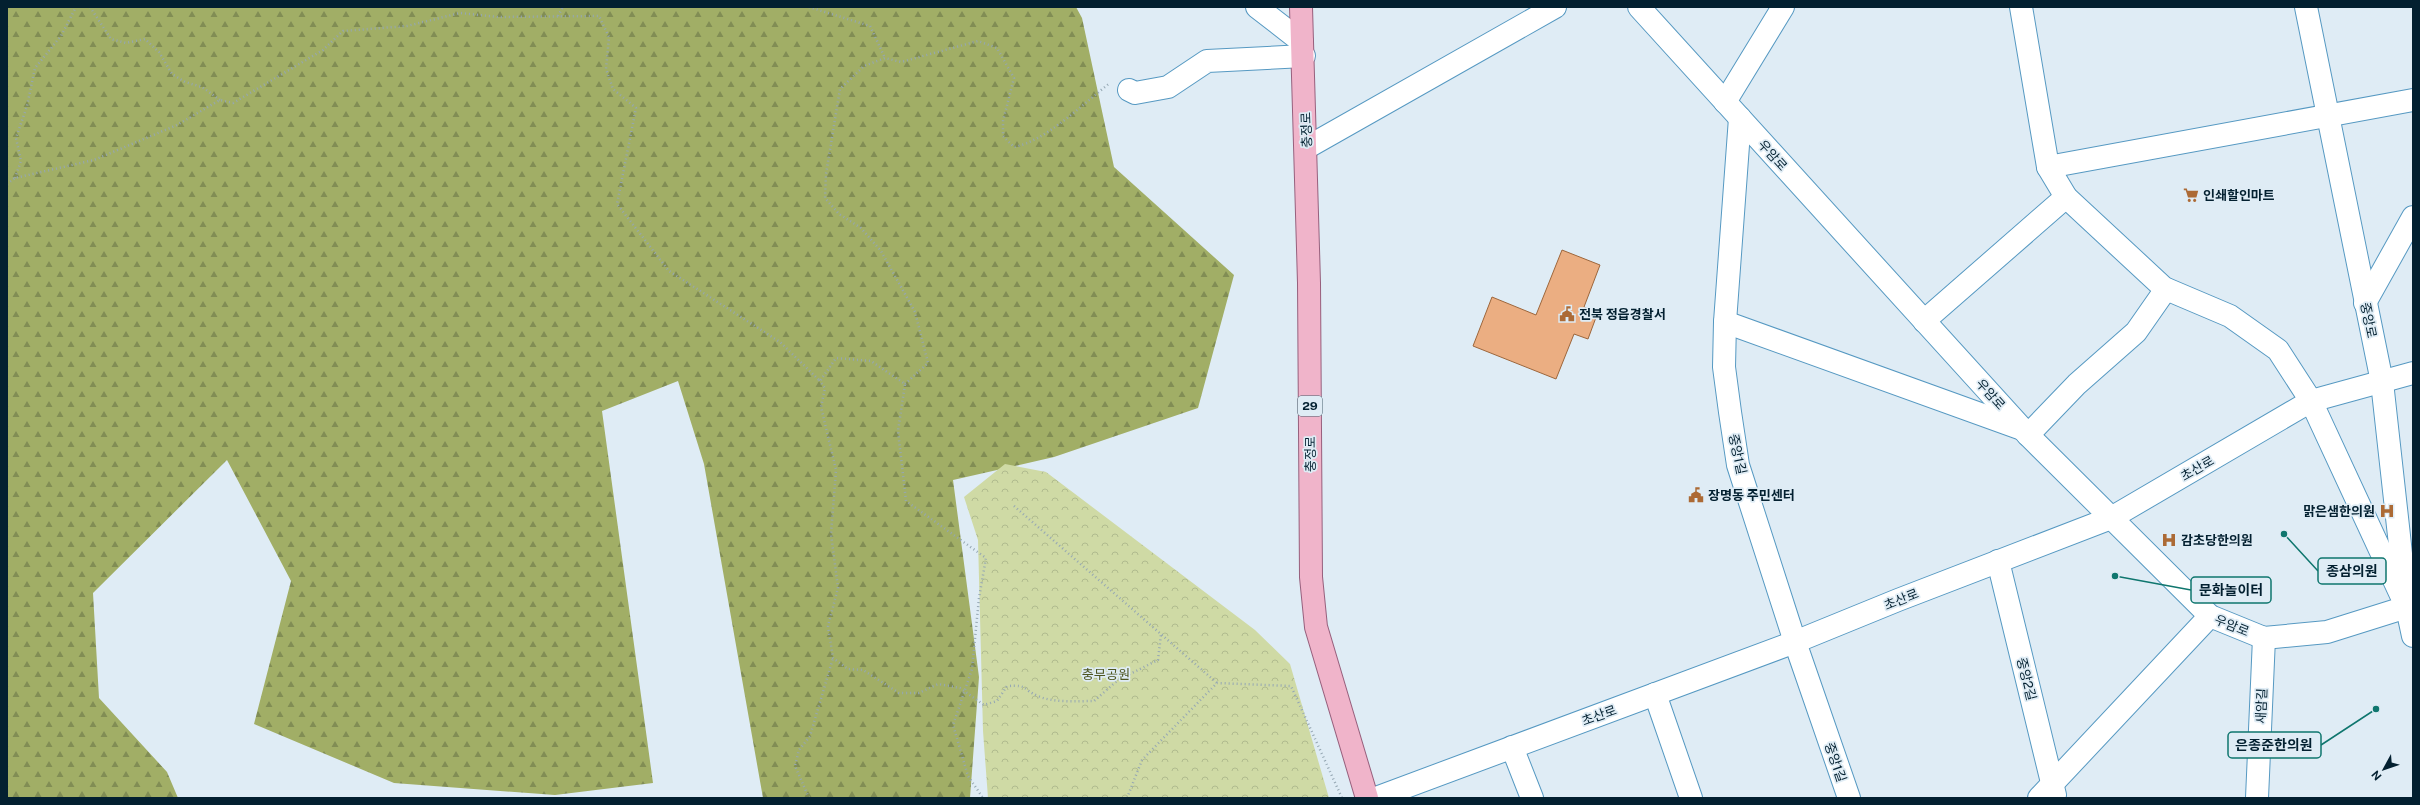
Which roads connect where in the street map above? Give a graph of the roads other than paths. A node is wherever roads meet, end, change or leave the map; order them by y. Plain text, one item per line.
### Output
1 (1257, 7) edge
2 (1301, 7) edge
3 (1555, 7) edge
4 (1639, 7) edge
5 (1783, 7) edge
6 (2021, 7) edge
7 (2306, 7) edge
8 (1303, 49) junction
9 (1129, 90) road end
10 (2413, 100) edge
11 (1725, 102) junction
12 (2327, 114) junction
13 (1740, 118) junction
14 (1306, 148) junction
15 (2048, 167) junction
16 (2066, 198) junction
17 (2413, 217) edge
18 (2166, 289) junction
19 (2365, 303) junction
20 (1924, 321) junction
21 (1725, 322) junction
22 (2413, 373) edge
23 (2382, 382) junction
24 (2310, 402) junction
25 (2025, 432) junction
26 (2111, 518) junction
27 (1998, 561) junction
28 (2410, 606) edge
29 (2210, 616) junction
30 (2413, 636) edge
31 (2264, 638) junction
32 (1795, 642) junction
33 (1654, 694) junction
34 (1512, 747) junction
35 (2049, 793) edge
36 (1367, 798) edge
37 (1376, 798) edge
38 (1532, 798) edge
39 (1691, 798) edge
40 (1849, 798) edge
41 (2257, 798) edge

1 - 8 street
2 - 8 main road, 충정로 / 29
3 - 14 street
4 - 11 street, 우암로
5 - 11 street
6 - 15 street
7 - 12 street, 중앙로
8 - 9 street
8 - 14 main road, 충정로 / 29
10 - 12 street
11 - 13 street, 우암로
12 - 15 street
12 - 19 street, 중앙로
13 - 20 street, 우암로
13 - 21 street, 중앙1길
14 - 36 main road, 충정로 / 29
15 - 16 street
16 - 18 street
16 - 20 street
17 - 19 street
18 - 24 street
18 - 25 street
19 - 23 street, 중앙로
20 - 25 street, 우암로
21 - 25 street
21 - 32 street, 중앙1길
22 - 23 street, 초산로
23 - 24 street, 초산로
23 - 28 street, 중앙로
24 - 26 street, 초산로
24 - 28 street
25 - 26 street, 우암로
26 - 27 street, 초산로
26 - 29 street, 우암로
27 - 32 street, 초산로
27 - 35 street, 중앙2길
28 - 30 street, 중앙로
28 - 31 street, 우암로
29 - 31 street, 우암로
29 - 35 street
31 - 41 street, 새암길
32 - 33 street, 초산로
32 - 40 street, 중앙1길
33 - 34 street, 초산로
33 - 39 street
34 - 37 street, 초산로
34 - 38 street

